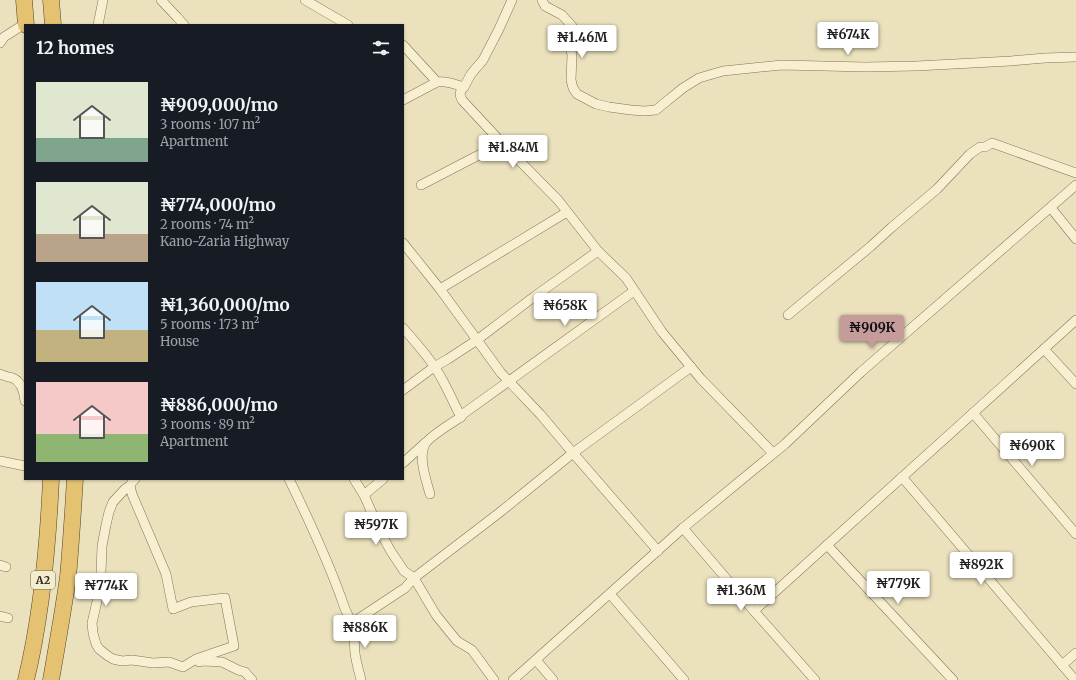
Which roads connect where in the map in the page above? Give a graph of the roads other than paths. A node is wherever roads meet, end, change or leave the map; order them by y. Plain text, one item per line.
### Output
1 (103, 0) edge
2 (161, 0) edge
3 (305, 0) edge
4 (512, 0) edge
5 (542, 0) edge
6 (25, 1) edge
7 (51, 1) edge
8 (26, 24) edge
9 (53, 24) edge
10 (98, 24) edge
11 (183, 24) edge
12 (346, 24) edge
13 (24, 25) edge
14 (0, 43) edge
15 (404, 47) edge
16 (1076, 57) edge
17 (438, 82) junction
18 (464, 87) junction
19 (404, 99) edge
20 (502, 143) junction
21 (1076, 173) edge
22 (421, 185) dead end
23 (1076, 185) edge
24 (1051, 208) junction
25 (567, 212) junction
26 (1076, 239) edge
27 (404, 244) edge
28 (598, 251) junction
29 (440, 289) junction
30 (634, 291) junction
31 (788, 315) dead end
32 (1076, 320) edge
33 (404, 329) edge
34 (477, 340) junction
35 (1044, 349) junction
36 (434, 367) junction
37 (691, 367) junction
38 (0, 374) edge
39 (509, 381) junction
40 (1076, 384) edge
41 (404, 389) edge
42 (24, 392) edge
43 (973, 413) junction
44 (460, 417) junction
45 (425, 444) junction
46 (773, 453) junction
47 (573, 454) junction
48 (0, 461) edge
49 (404, 462) edge
50 (24, 466) edge
51 (902, 477) junction
52 (51, 480) edge
53 (75, 480) edge
54 (290, 480) edge
55 (355, 480) edge
56 (382, 480) edge
57 (133, 483) edge
58 (430, 494) dead end
59 (364, 495) junction
60 (683, 528) junction
61 (1076, 534) edge
62 (827, 545) junction
63 (658, 551) junction
64 (414, 578) junction
65 (610, 594) junction
66 (754, 611) junction
67 (352, 623) junction
68 (1076, 653) edge
69 (536, 660) junction
70 (190, 663) junction
71 (1062, 665) junction
72 (26, 680) edge
73 (51, 680) edge
74 (252, 680) edge
75 (361, 680) edge
76 (494, 680) edge
77 (513, 680) edge
78 (553, 680) edge
79 (684, 680) edge
80 (816, 680) edge
81 (953, 680) edge
82 (1075, 680) edge

1 - 10 street
2 - 11 street
3 - 12 street
4 - 18 street
5 - 16 street
6 - 8 highway
7 - 9 highway
13 - 14 street
15 - 17 street
17 - 18 street
17 - 19 street
18 - 20 street
20 - 22 street
20 - 25 street
21 - 31 street
23 - 24 street
24 - 26 street
24 - 46 street
25 - 28 street
25 - 29 street
27 - 29 street
28 - 30 street
28 - 34 street
29 - 34 street
30 - 37 street
30 - 39 street
32 - 35 street
33 - 36 street
34 - 36 street
34 - 39 street
35 - 40 street
35 - 43 street
36 - 41 street
36 - 44 street
37 - 46 street
37 - 47 street
38 - 42 street
39 - 44 street
39 - 47 street
43 - 51 street
43 - 61 street
44 - 45 street
45 - 49 street
45 - 58 street
46 - 60 street
47 - 63 street
47 - 64 street
48 - 50 street
51 - 62 street
51 - 71 street
52 - 72 highway, A2
53 - 73 highway, A2
54 - 67 street
55 - 59 street
56 - 59 street
57 - 70 street
57 - 70 street
59 - 64 street
60 - 63 street
60 - 66 street
62 - 66 street
62 - 81 street
63 - 65 street
64 - 67 street
64 - 76 street
65 - 69 street
65 - 79 street
66 - 80 street
67 - 75 street
68 - 71 street
69 - 77 street
69 - 78 street
70 - 74 street
71 - 82 street

